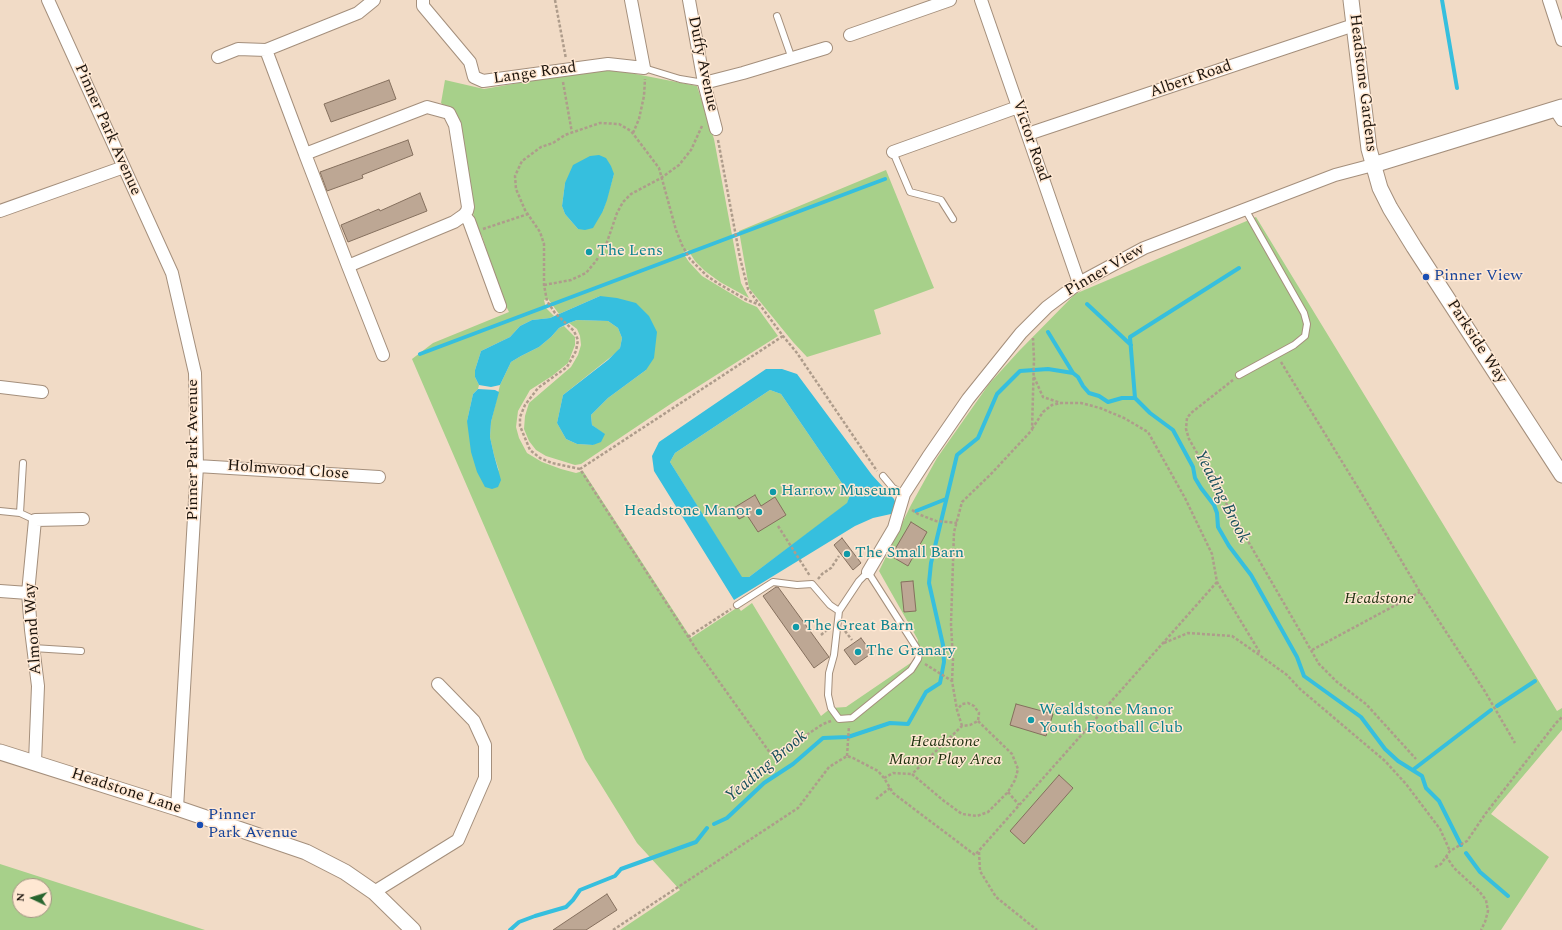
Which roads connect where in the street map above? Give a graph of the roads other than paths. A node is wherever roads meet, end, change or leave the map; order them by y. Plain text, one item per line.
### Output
1 (48, 0) edge
2 (374, 0) edge
3 (423, 0) edge
4 (631, 0) edge
5 (689, 0) edge
6 (950, 0) edge
7 (981, 0) edge
8 (1351, 0) edge
9 (1549, 0) edge
10 (777, 16) dead end
11 (1354, 25) junction
12 (850, 35) dead end
13 (1562, 40) edge
14 (826, 48) dead end
15 (266, 50) junction
16 (218, 57) dead end
17 (792, 59) junction
18 (644, 71) junction
19 (704, 83) junction
20 (1018, 107) junction
21 (1560, 112) edge
22 (716, 129) road end
23 (1028, 134) junction
24 (893, 152) joint
25 (305, 154) junction
26 (1373, 165) junction
27 (124, 167) junction
28 (1245, 209) junction
29 (0, 211) edge
30 (464, 215) junction
31 (952, 220) dead end
32 (348, 266) junction
33 (1079, 283) junction
34 (500, 306) dead end
35 (382, 354) dead end
36 (1239, 375) road end
37 (0, 387) edge
38 (42, 392) dead end
39 (24, 463) dead end
40 (197, 466) junction
41 (1562, 474) edge
42 (883, 476) road end
43 (379, 477) dead end
44 (903, 499) junction
45 (0, 511) edge
46 (20, 513) junction
47 (83, 519) dead end
48 (35, 520) junction
49 (868, 572) junction
50 (0, 591) edge
51 (28, 593) junction
52 (737, 605) road end
53 (839, 611) junction
54 (33, 648) junction
55 (81, 651) dead end
56 (438, 684) dead end
57 (0, 752) edge
58 (35, 762) junction
59 (177, 808) junction
60 (374, 892) junction
61 (413, 930) edge

1 - 27 street, Pinner Park Avenue
2 - 15 street
3 - 18 street, Lange Road
4 - 18 street
5 - 19 street, Duffy Avenue
6 - 12 street
7 - 20 street, Victor Road
8 - 11 street, Headstone Gardens
9 - 13 street
10 - 17 lane
11 - 23 street, Albert Road
11 - 26 street, Headstone Gardens
14 - 17 street
15 - 16 street
15 - 25 street
17 - 19 street
18 - 19 lane
19 - 22 street, Duffy Avenue
20 - 23 street, Victor Road
20 - 24 street
21 - 26 street, Pinner View
23 - 33 street, Victor Road
24 - 31 lane
25 - 30 street
25 - 32 street
26 - 28 street, Pinner View
26 - 41 street, Parkside Way
27 - 29 street
27 - 40 street, Pinner Park Avenue
28 - 33 street, Pinner View
28 - 36 lane
30 - 32 street
30 - 34 street
32 - 35 street
33 - 44 street, Pinner View
37 - 38 street
39 - 46 lane
40 - 43 street, Holmwood Close
40 - 59 street, Pinner Park Avenue
42 - 44 lane
44 - 49 street, Pinner View
45 - 46 lane
46 - 48 lane
47 - 48 street
48 - 51 street, Almond Way
49 - 53 lane
49 - 53 lane
50 - 51 street
51 - 54 street, Almond Way
52 - 53 lane
54 - 55 lane
54 - 58 street, Almond Way
56 - 60 street
57 - 58 street, Headstone Lane
58 - 59 street, Headstone Lane
59 - 60 street, Headstone Lane
60 - 61 street, Headstone Lane

